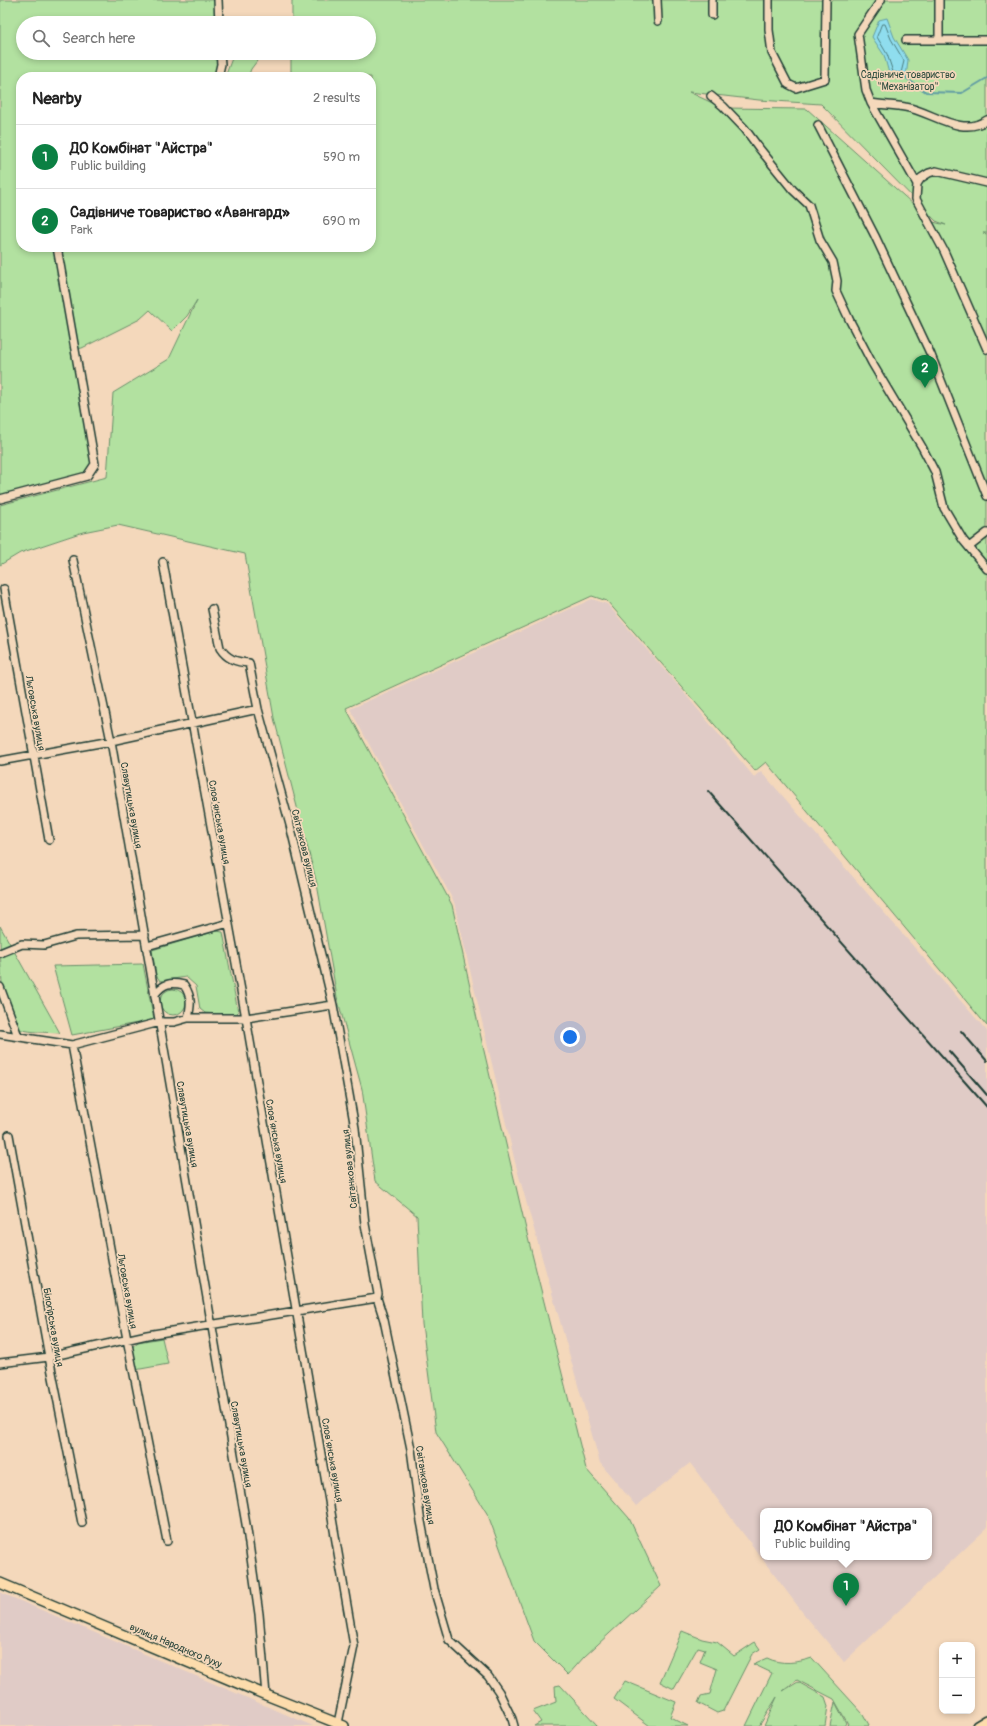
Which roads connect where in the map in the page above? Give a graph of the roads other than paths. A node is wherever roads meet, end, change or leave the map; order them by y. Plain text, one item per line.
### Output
1 (218, 0) edge
2 (657, 0) edge
3 (712, 0) edge
4 (769, 0) edge
5 (826, 0) edge
6 (881, 0) edge
7 (939, 0) edge
8 (712, 15) dead end
9 (219, 16) edge
10 (658, 21) dead end
11 (906, 40) dead end
12 (939, 40) junction
13 (987, 40) edge
14 (220, 60) edge
15 (219, 72) edge
16 (711, 96) dead end
17 (871, 103) junction
18 (987, 120) edge
19 (818, 125) dead end
20 (987, 183) edge
21 (917, 184) junction
22 (58, 252) edge
23 (987, 350) edge
24 (987, 496) edge
25 (0, 499) edge
26 (987, 533) edge
27 (969, 547) junction
28 (73, 560) dead end
29 (163, 562) dead end
30 (987, 569) edge
31 (4, 589) dead end
32 (212, 610) dead end
33 (258, 709) junction
34 (192, 724) junction
35 (111, 741) junction
36 (34, 755) junction
37 (0, 762) edge
38 (49, 840) dead end
39 (229, 923) junction
40 (145, 936) junction
41 (147, 946) junction
42 (0, 953) edge
43 (0, 987) edge
44 (155, 994) junction
45 (333, 1005) junction
46 (188, 1018) junction
47 (246, 1018) junction
48 (160, 1022) junction
49 (0, 1034) edge
50 (18, 1036) junction
51 (72, 1045) junction
52 (9, 1135) dead end
53 (377, 1298) junction
54 (297, 1311) junction
55 (212, 1324) junction
56 (127, 1339) junction
57 (49, 1357) junction
58 (0, 1363) edge
59 (82, 1523) dead end
60 (167, 1541) dead end
61 (0, 1583) edge
62 (266, 1695) junction
63 (987, 1720) edge
64 (341, 1725) edge
65 (514, 1726) edge
66 (977, 1726) edge

1 - 9 street
2 - 10 street
3 - 8 street
4 - 5 street
6 - 17 street
7 - 12 street
11 - 12 street
12 - 13 street
14 - 15 street
16 - 27 street
17 - 18 street
17 - 21 street
19 - 24 street
20 - 21 street
21 - 23 street
22 - 25 street
26 - 27 street
27 - 30 street
28 - 35 street, Славутицька вулиця
29 - 34 street, Словʼянська вулиця
31 - 36 street, Льговська вулиця
32 - 33 street, Світанкова вулиця
33 - 34 street
33 - 45 street, Світанкова вулиця
34 - 35 street
34 - 39 street, Словʼянська вулиця
35 - 36 street
35 - 40 street, Славутицька вулиця
36 - 37 street
36 - 38 street, Льговська вулиця
39 - 41 street
39 - 47 street, Словʼянська вулиця
40 - 41 street, Славутицька вулиця
40 - 42 street
41 - 44 street, Славутицька вулиця
43 - 50 street
44 - 46 street
44 - 48 street, Славутицька вулиця
45 - 47 street
45 - 53 street, Світанкова вулиця
46 - 47 street
46 - 48 street
47 - 54 street, Словʼянська вулиця
48 - 51 street
48 - 55 street, Славутицька вулиця
49 - 50 street
50 - 51 street
51 - 56 street, Льговська вулиця
52 - 57 street, Білогірська вулиця
53 - 54 street
53 - 65 street, Світанкова вулиця
54 - 55 street
54 - 64 street, Словʼянська вулиця
55 - 56 street
55 - 62 street, Славутицька вулиця
56 - 57 street
56 - 60 street, Льговська вулиця
57 - 58 street
57 - 59 street, Білогірська вулиця
61 - 62 main road, вулиця Народного Руху
62 - 64 main road, вулиця Народного Руху
63 - 66 main road

